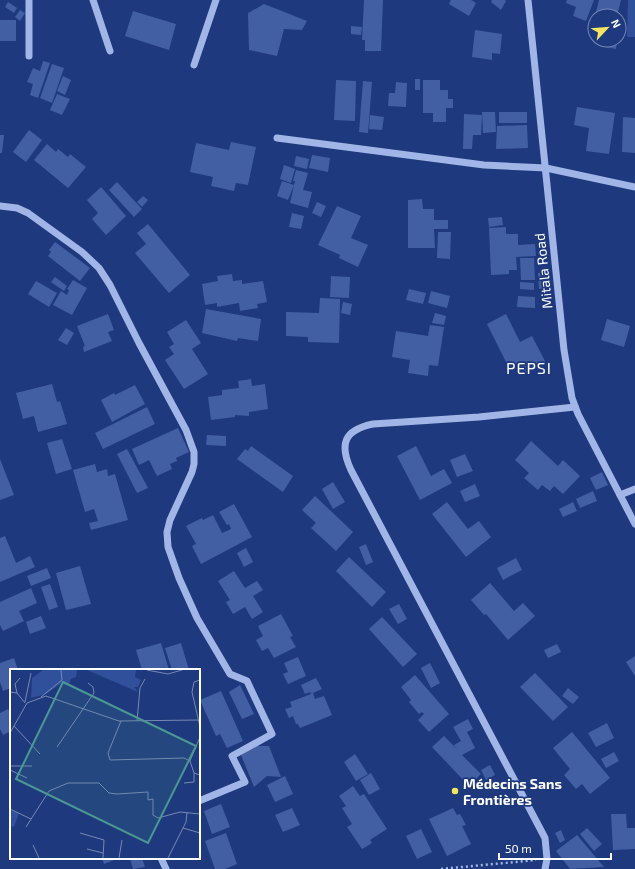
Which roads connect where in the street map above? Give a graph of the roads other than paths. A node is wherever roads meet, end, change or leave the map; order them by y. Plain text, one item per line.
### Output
1 (29, 0) edge
2 (93, 0) edge
3 (216, 0) edge
4 (528, 0) edge
5 (110, 50) dead end
6 (29, 56) dead end
7 (194, 65) dead end
8 (277, 138) dead end
9 (546, 168) junction
10 (635, 187) edge
11 (0, 206) edge
12 (575, 407) junction
13 (635, 489) edge
14 (620, 495) junction
15 (635, 524) edge
16 (200, 801) edge
17 (161, 859) edge
18 (166, 869) edge
19 (545, 869) edge

1 - 6 street
2 - 5 street
3 - 7 street
4 - 9 street, Mitala Road
8 - 9 street
9 - 10 street
9 - 12 street, Mitala Road
11 - 16 street
12 - 14 street, Mitala Road
12 - 19 street
13 - 14 street
14 - 15 street, Mitala Road
17 - 18 street

